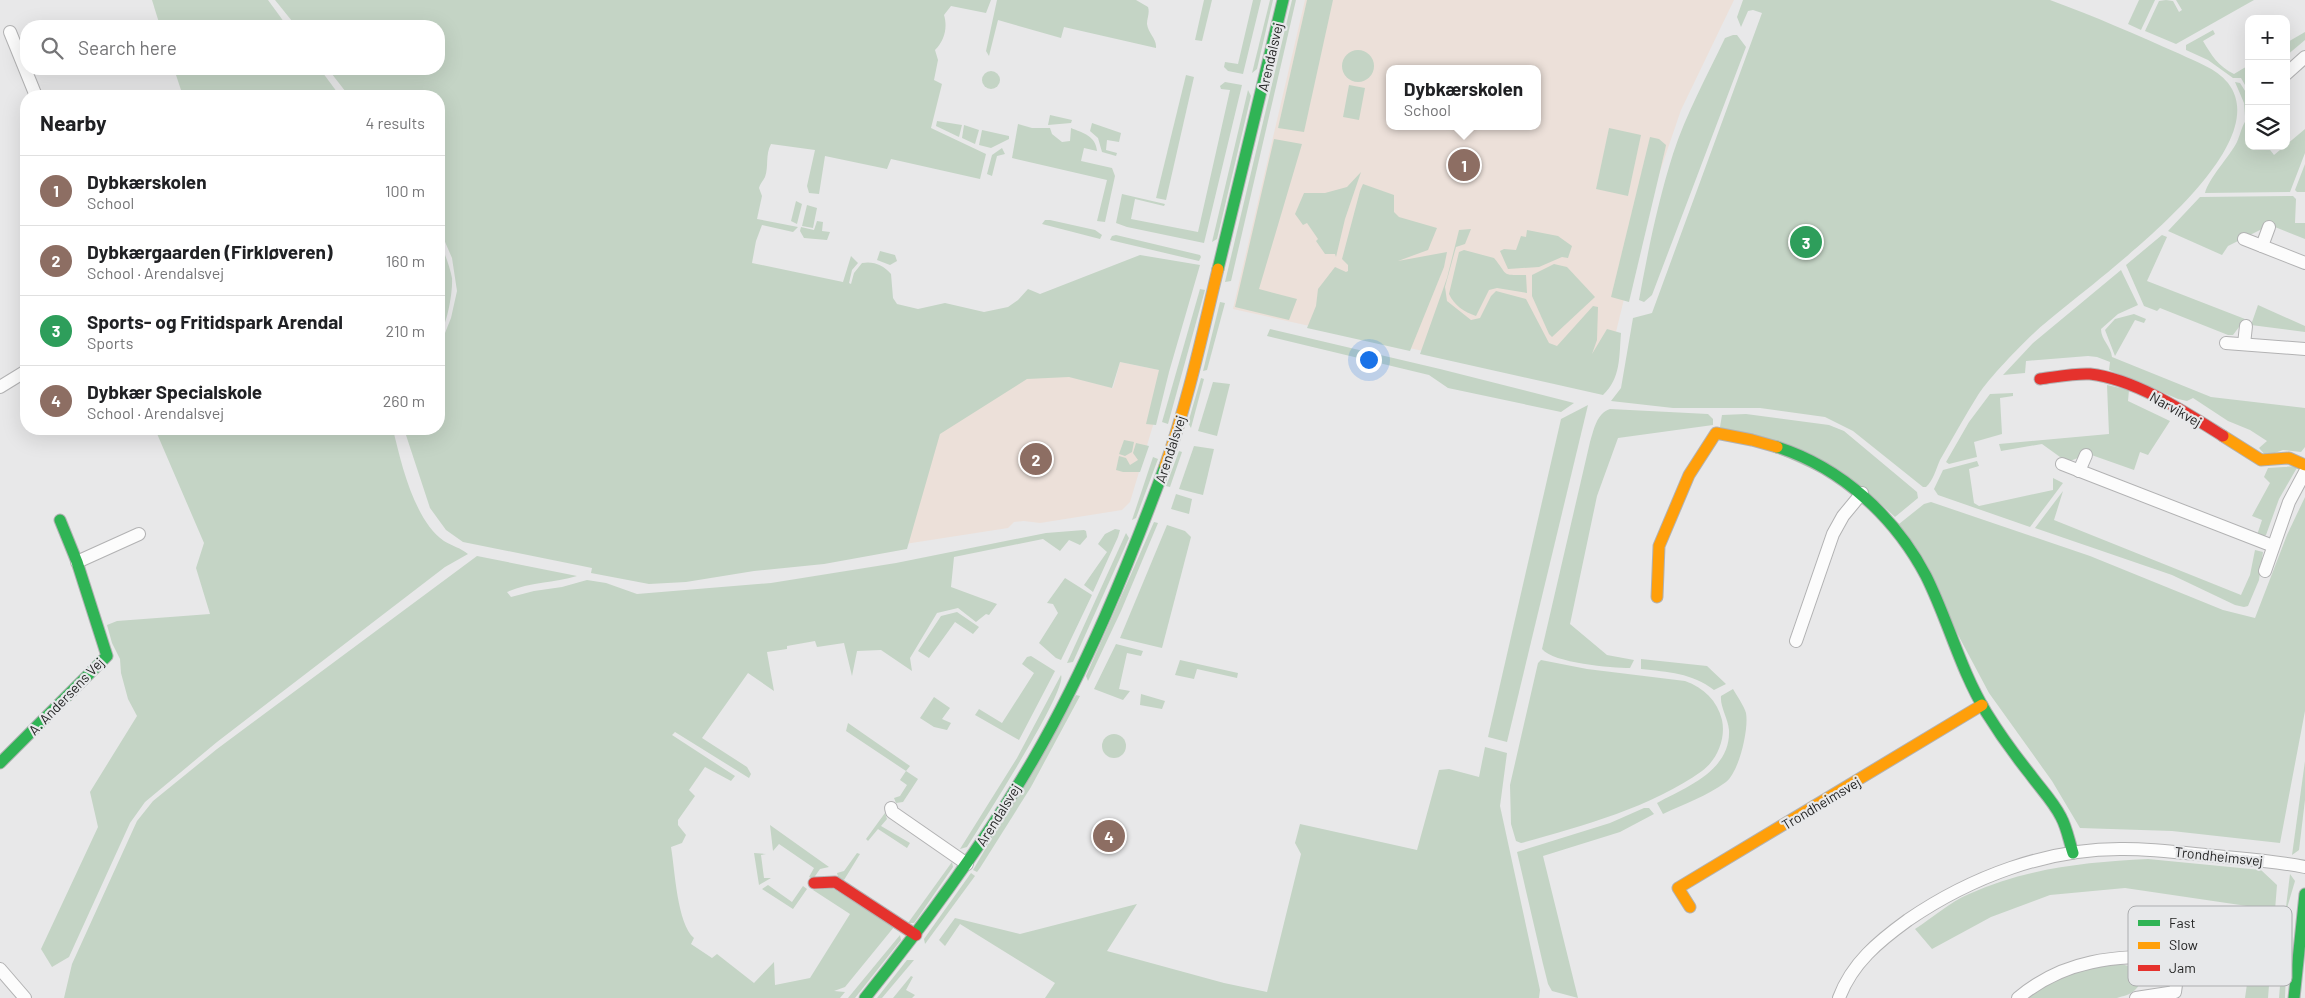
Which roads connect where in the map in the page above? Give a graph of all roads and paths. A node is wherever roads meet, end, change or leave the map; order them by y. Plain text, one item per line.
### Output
1 (1283, 0) edge
2 (10, 32) dead end
3 (20, 57) edge
4 (2305, 58) edge
5 (2290, 71) edge
6 (27, 75) edge
7 (34, 90) edge
8 (2269, 227) dead end
9 (2244, 239) dead end
10 (2262, 246) junction
11 (2305, 263) edge
12 (2246, 326) dead end
13 (2226, 342) dead end
14 (2244, 344) junction
15 (2305, 349) edge
16 (20, 375) edge
17 (2040, 379) dead end
18 (0, 387) edge
19 (2086, 455) dead end
20 (2062, 464) dead end
21 (2305, 465) edge
22 (2079, 471) junction
23 (2305, 472) edge
24 (1862, 493) junction
25 (60, 520) dead end
26 (139, 534) dead end
27 (2273, 546) junction
28 (77, 562) junction
29 (2265, 570) dead end
30 (1657, 597) dead end
31 (1796, 641) dead end
32 (1982, 706) junction
33 (0, 763) edge
34 (891, 808) dead end
35 (2073, 853) junction
36 (967, 864) junction
37 (2305, 867) edge
38 (814, 883) dead end
39 (2305, 894) edge
40 (1690, 908) dead end
41 (916, 935) junction
42 (2128, 957) edge
43 (0, 969) edge
44 (2176, 986) edge
45 (25, 998) edge
46 (865, 998) edge
47 (1839, 998) edge
48 (2018, 998) edge
49 (2136, 998) edge
50 (2294, 998) edge

1 - 36 street, Arendalsvej
2 - 3 street
4 - 5 street
6 - 7 street
8 - 10 street
9 - 10 street
10 - 11 street
12 - 14 street
13 - 14 street
14 - 15 street
16 - 18 street
17 - 21 street, Narvikvej
19 - 22 street
20 - 22 street
22 - 27 street
23 - 27 street
24 - 30 street
24 - 31 street
24 - 32 street
25 - 28 street, A. Andersens Vej
26 - 28 street
27 - 29 street
28 - 33 street, A. Andersens Vej
32 - 35 street
32 - 40 street, Trondheimsvej
34 - 36 street
35 - 37 street, Trondheimsvej
35 - 47 street, Trondheimsvej
36 - 41 street, Arendalsvej
38 - 41 street
39 - 50 street
41 - 46 street, Arendalsvej
42 - 48 street
43 - 45 street
44 - 49 street

